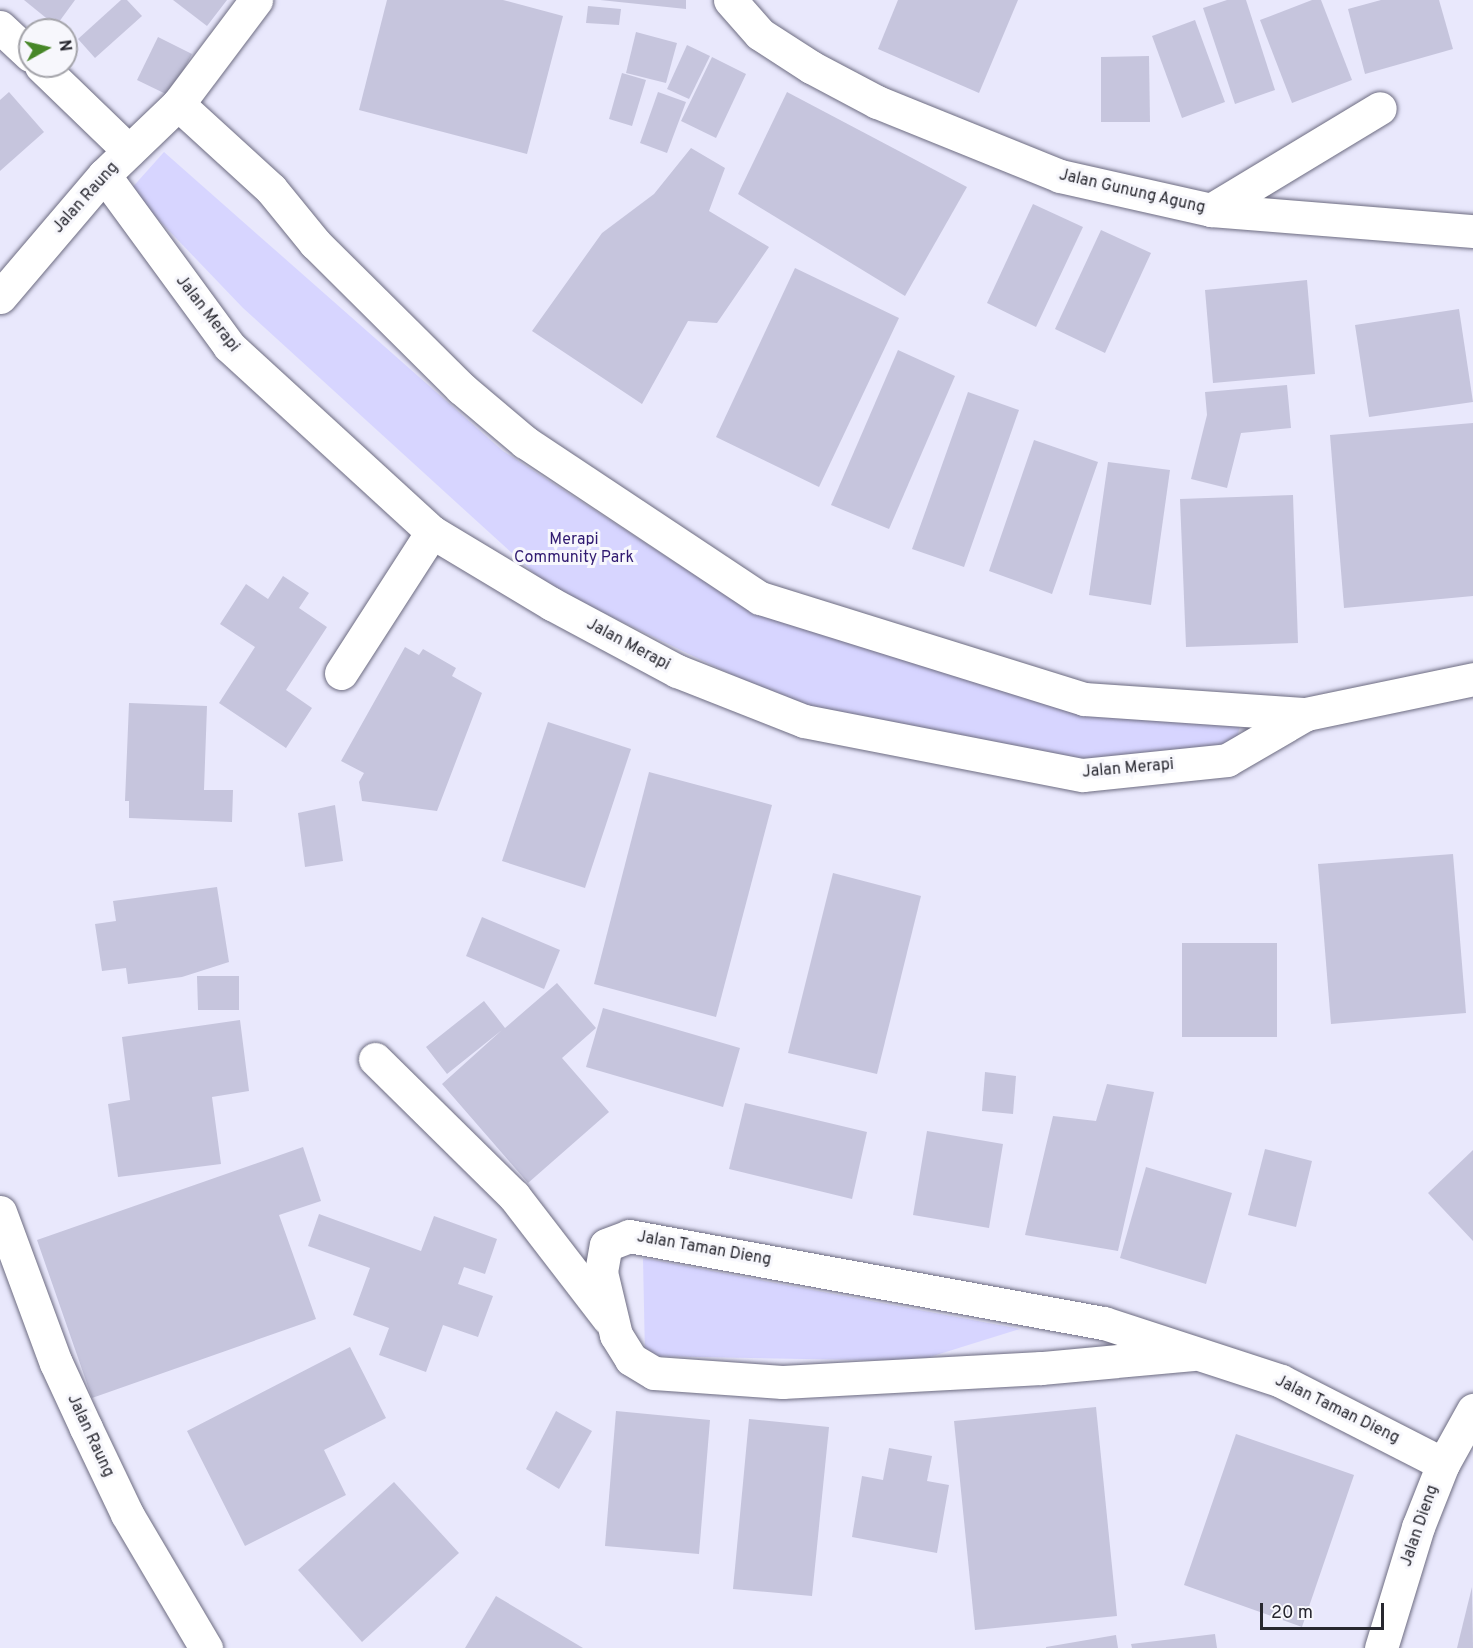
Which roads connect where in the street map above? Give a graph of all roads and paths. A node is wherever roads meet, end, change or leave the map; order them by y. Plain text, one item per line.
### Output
1 (256, 0) edge
2 (730, 0) edge
3 (53, 78) edge
4 (178, 104) junction
5 (1380, 108) dead end
6 (129, 151) junction
7 (104, 175) junction
8 (1211, 210) junction
9 (1473, 231) edge
10 (0, 297) edge
11 (432, 532) junction
12 (341, 673) dead end
13 (1473, 679) edge
14 (1306, 714) junction
15 (375, 1059) dead end
16 (0, 1212) edge
17 (612, 1322) junction
18 (1193, 1354) junction
19 (1473, 1410) edge
20 (1443, 1464) junction
21 (206, 1648) edge
22 (1381, 1648) edge

1 - 4 street, Jalan Raung
2 - 8 street, Jalan Gunung Agung
3 - 6 street
4 - 6 street, Jalan Raung
4 - 14 street, Jalan Merapi
5 - 8 street
6 - 7 street, Jalan Raung
7 - 10 street, Jalan Raung
7 - 11 street, Jalan Merapi
8 - 9 street, Jalan Gunung Agung
11 - 12 street
11 - 14 street, Jalan Merapi
13 - 14 street, Jalan Merapi
15 - 17 street
16 - 21 street, Jalan Raung
17 - 18 street, Jalan Taman Dieng
17 - 18 street, Jalan Taman Dieng
18 - 20 street, Jalan Taman Dieng
19 - 20 street, Jalan Dieng
20 - 22 street, Jalan Dieng

